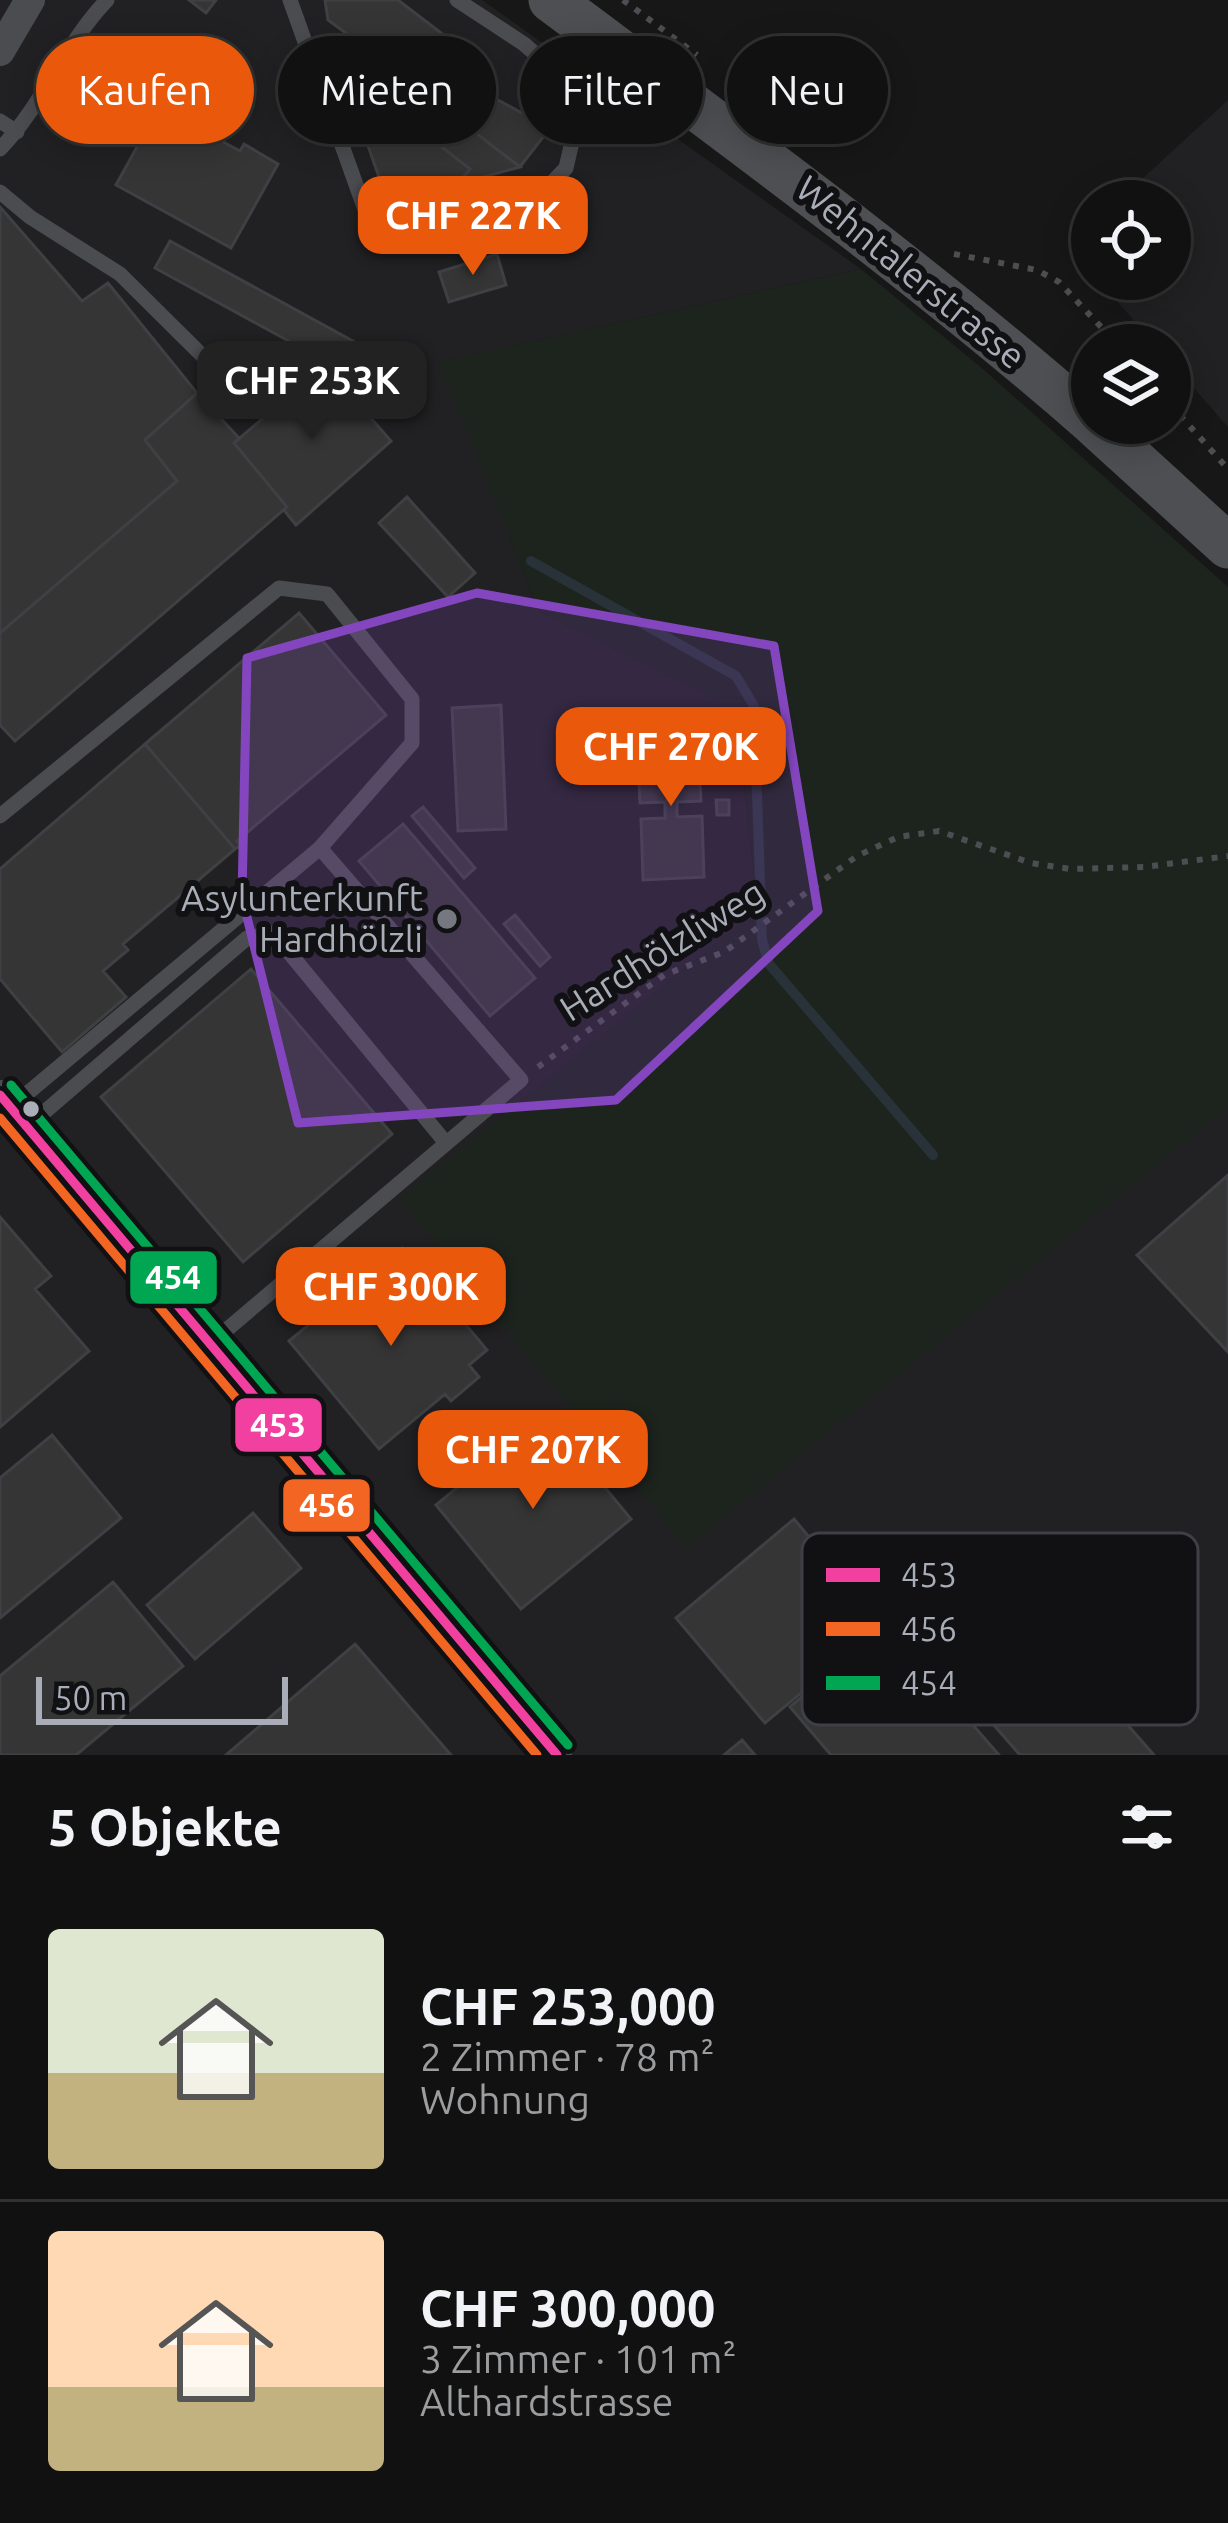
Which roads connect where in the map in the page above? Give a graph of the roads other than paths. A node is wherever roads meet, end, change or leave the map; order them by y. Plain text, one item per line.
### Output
1 (30, 0) edge
2 (107, 0) edge
3 (290, 0) edge
4 (457, 0) edge
5 (551, 0) edge
6 (0, 51) edge
7 (0, 121) edge
8 (17, 132) junction
9 (0, 149) edge
10 (0, 192) edge
11 (245, 398) dead end
12 (1071, 403) edge
13 (1117, 444) edge
14 (1228, 546) edge
15 (0, 816) edge
16 (320, 848) junction
17 (13, 1110) edge
18 (446, 1143) junction
19 (211, 1343) junction
20 (557, 1755) edge

1 - 6 street
2 - 8 lane
3 - 4 lane
5 - 12 main road, Wehntalerstrasse
7 - 8 lane
8 - 9 lane
10 - 11 lane
13 - 14 main road, Wehntalerstrasse
15 - 16 lane
16 - 17 lane
16 - 18 lane
17 - 18 lane
17 - 19 street
18 - 19 lane
19 - 20 street

